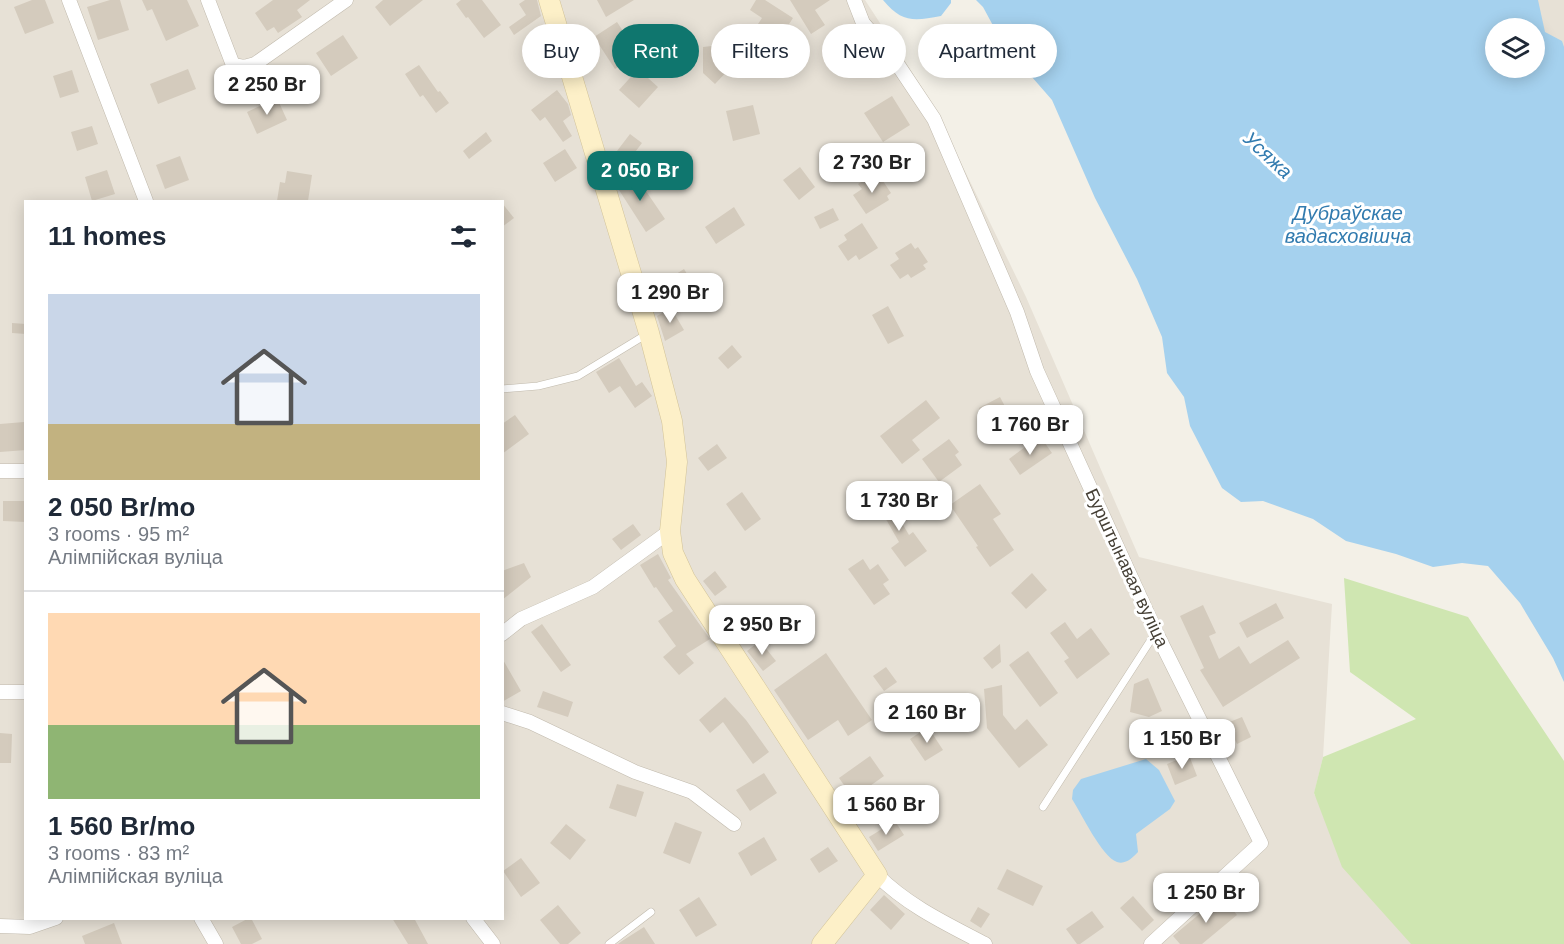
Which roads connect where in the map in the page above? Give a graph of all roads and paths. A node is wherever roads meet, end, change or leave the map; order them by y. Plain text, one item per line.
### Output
1 (69, 0) edge
2 (208, 0) edge
3 (346, 0) edge
4 (549, 0) edge
5 (854, 0) edge
6 (146, 200) edge
7 (649, 333) junction
8 (504, 389) edge
9 (0, 471) edge
10 (24, 471) edge
11 (670, 531) junction
12 (504, 632) edge
13 (1156, 632) junction
14 (0, 692) edge
15 (24, 692) edge
16 (504, 714) edge
17 (1042, 807) dead end
18 (734, 824) dead end
19 (877, 875) junction
20 (651, 912) dead end
21 (50, 920) edge
22 (202, 920) edge
23 (475, 920) edge
24 (0, 926) edge
25 (216, 944) edge
26 (493, 944) edge
27 (609, 944) edge
28 (822, 944) edge
29 (985, 944) edge
30 (1151, 944) edge

1 - 6 street
2 - 3 street
4 - 7 street
5 - 13 street, Бурштынавая вуліца
7 - 8 lane
7 - 11 street
9 - 10 street
11 - 12 street
11 - 19 street
13 - 17 lane
13 - 30 street, Бурштынавая вуліца
14 - 15 street
16 - 18 street
19 - 28 street
19 - 29 street
20 - 27 lane
21 - 24 street
22 - 25 street
23 - 26 street

